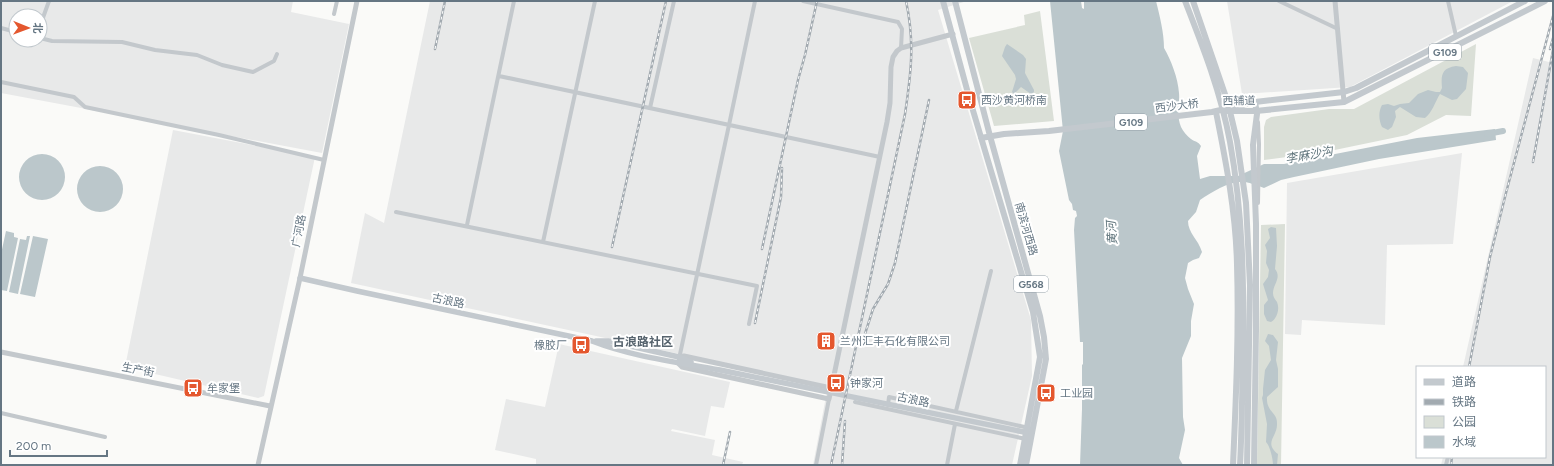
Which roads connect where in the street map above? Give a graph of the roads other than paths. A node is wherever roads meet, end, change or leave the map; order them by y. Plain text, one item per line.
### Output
1 (337, 1) edge
2 (357, 1) edge
3 (514, 1) edge
4 (594, 1) edge
5 (674, 1) edge
6 (754, 1) edge
7 (803, 1) edge
8 (943, 1) edge
9 (955, 1) edge
10 (1185, 1) edge
11 (1193, 1) edge
12 (1279, 1) edge
13 (1335, 1) edge
14 (1448, 1) edge
15 (1525, 1) edge
16 (1545, 1) edge
17 (334, 14) dead end
18 (1196, 19) junction
19 (1338, 29) junction
20 (953, 34) junction
21 (1456, 36) junction
22 (48, 40) edge
23 (901, 48) junction
24 (277, 54) dead end
25 (499, 76) junction
26 (1, 82) edge
27 (575, 92) junction
28 (1344, 92) junction
29 (1255, 102) junction
30 (1344, 102) junction
31 (650, 108) junction
32 (1214, 112) junction
33 (1256, 112) junction
34 (729, 125) junction
35 (990, 136) junction
36 (981, 138) junction
37 (880, 157) junction
38 (324, 160) junction
39 (396, 212) dead end
40 (467, 225) junction
41 (543, 242) junction
42 (991, 271) dead end
43 (698, 274) junction
44 (300, 278) junction
45 (749, 324) dead end
46 (1246, 333) junction
47 (1, 352) edge
48 (679, 360) junction
49 (831, 388) junction
50 (829, 399) junction
51 (855, 402) dead end
52 (270, 406) junction
53 (887, 410) junction
54 (956, 411) junction
55 (1, 413) edge
56 (955, 424) junction
57 (1029, 434) junction
58 (105, 437) dead end
59 (258, 465) edge
60 (816, 465) edge
61 (947, 465) edge
62 (1020, 465) edge
63 (1026, 465) edge
64 (1233, 465) edge
65 (1240, 465) edge
66 (1247, 465) edge
67 (1254, 465) edge

1 - 17 street
2 - 38 street, 广河路
3 - 25 street
4 - 27 street
5 - 31 street
6 - 34 street
7 - 23 street
8 - 20 main road
9 - 35 main road, 南滨河西路
10 - 18 main road
11 - 18 main road
12 - 19 street
13 - 19 street
14 - 21 street
15 - 21 main road, 西辅道 / G109
16 - 30 main road, 西辅道 / G109
18 - 46 main road
19 - 28 street
20 - 23 street
20 - 36 main road, 南滨河西路
21 - 28 main road, 西辅道 / G109
22 - 24 street
23 - 37 street
25 - 27 street
25 - 40 street
26 - 38 street
27 - 31 street
27 - 41 street
28 - 29 main road, 西辅道 / G109
28 - 30 street
29 - 32 main road, 西辅道 / G109
29 - 33 main road
30 - 33 main road, 西辅道 / G109
31 - 34 street
32 - 33 main road, 西辅道 / G109
32 - 35 main road, 西沙大桥 / G109
32 - 64 main road
33 - 67 main road
34 - 37 street
34 - 43 street
35 - 36 main road, G109
35 - 57 main road, 南滨河西路 / G568
36 - 57 main road, 南滨河西路 / G568
37 - 49 street
38 - 44 street, 广河路
39 - 40 street
40 - 41 street
41 - 43 street
42 - 54 street
43 - 45 street
43 - 48 street
44 - 48 main road, 古浪路
44 - 52 street, 广河路
46 - 65 main road
46 - 66 main road
47 - 52 street, 生产街
48 - 49 street, 古浪路
48 - 50 street, 古浪路
48 - 57 main road, 古浪路
49 - 50 street
50 - 60 street
51 - 53 street
52 - 59 street, 广河路
53 - 54 street
53 - 56 street
54 - 57 street
55 - 58 street
56 - 57 street
56 - 61 street
57 - 62 main road, 南滨河西路 / G568
57 - 63 main road, 南滨河西路 / G568

